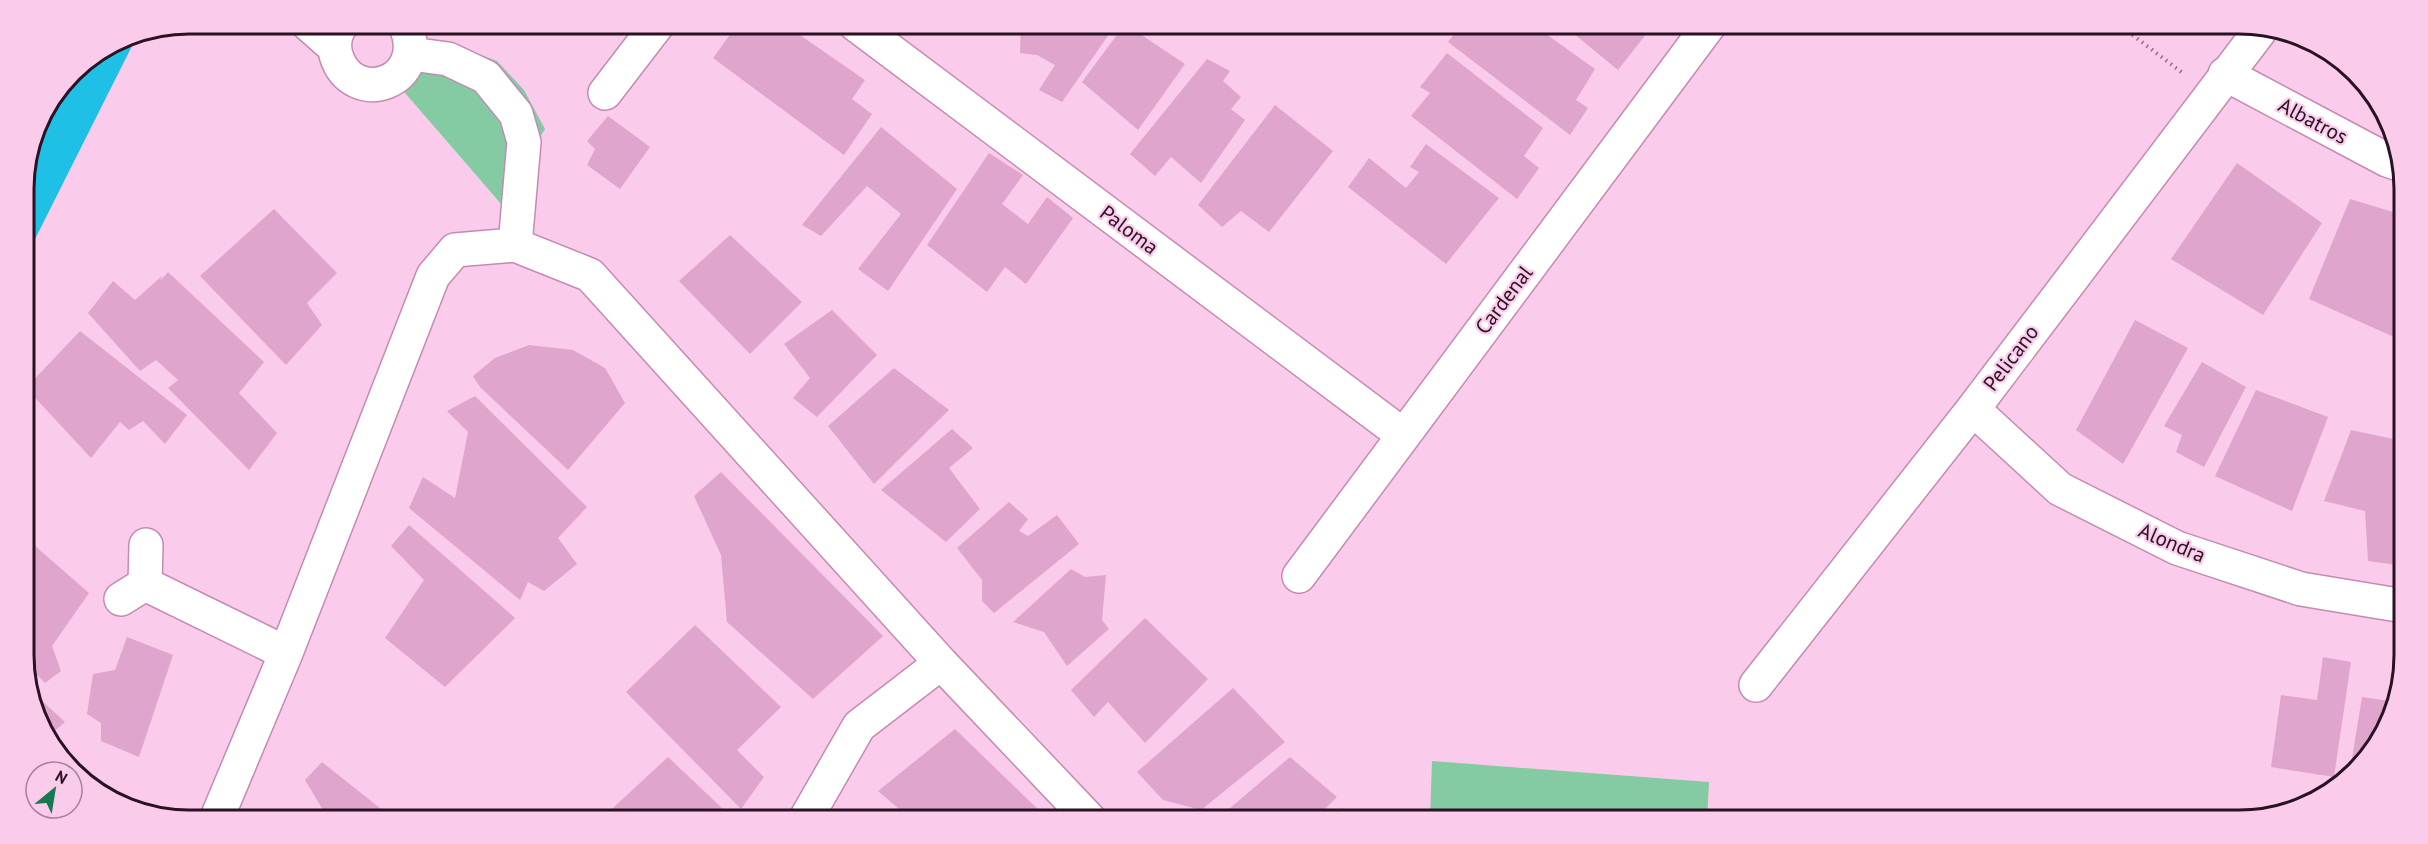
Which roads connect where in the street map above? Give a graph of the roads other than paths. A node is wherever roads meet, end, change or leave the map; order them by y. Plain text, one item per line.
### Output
1 (650, 34) edge
2 (868, 34) edge
3 (1703, 34) edge
4 (338, 35) edge
5 (2256, 36) edge
6 (408, 39) edge
7 (2218, 84) junction
8 (605, 93) dead end
9 (2391, 161) edge
10 (514, 245) junction
11 (1973, 409) junction
12 (1403, 435) junction
13 (146, 545) dead end
14 (1299, 576) dead end
15 (2394, 604) edge
16 (285, 653) junction
17 (940, 663) junction
18 (1756, 685) dead end
19 (220, 810) edge
20 (811, 810) edge
21 (1080, 810) edge

1 - 8 street
2 - 12 street, Paloma
3 - 12 street, Cardenal
4 - 6 street
5 - 7 street, Pelicano
6 - 10 street
7 - 9 street, Albatros
7 - 11 street, Pelicano
10 - 16 street
10 - 17 street
11 - 15 street, Alondra
11 - 18 street, Pelicano
12 - 14 street, Cardenal
13 - 16 street
16 - 19 street
17 - 20 street
17 - 21 street

